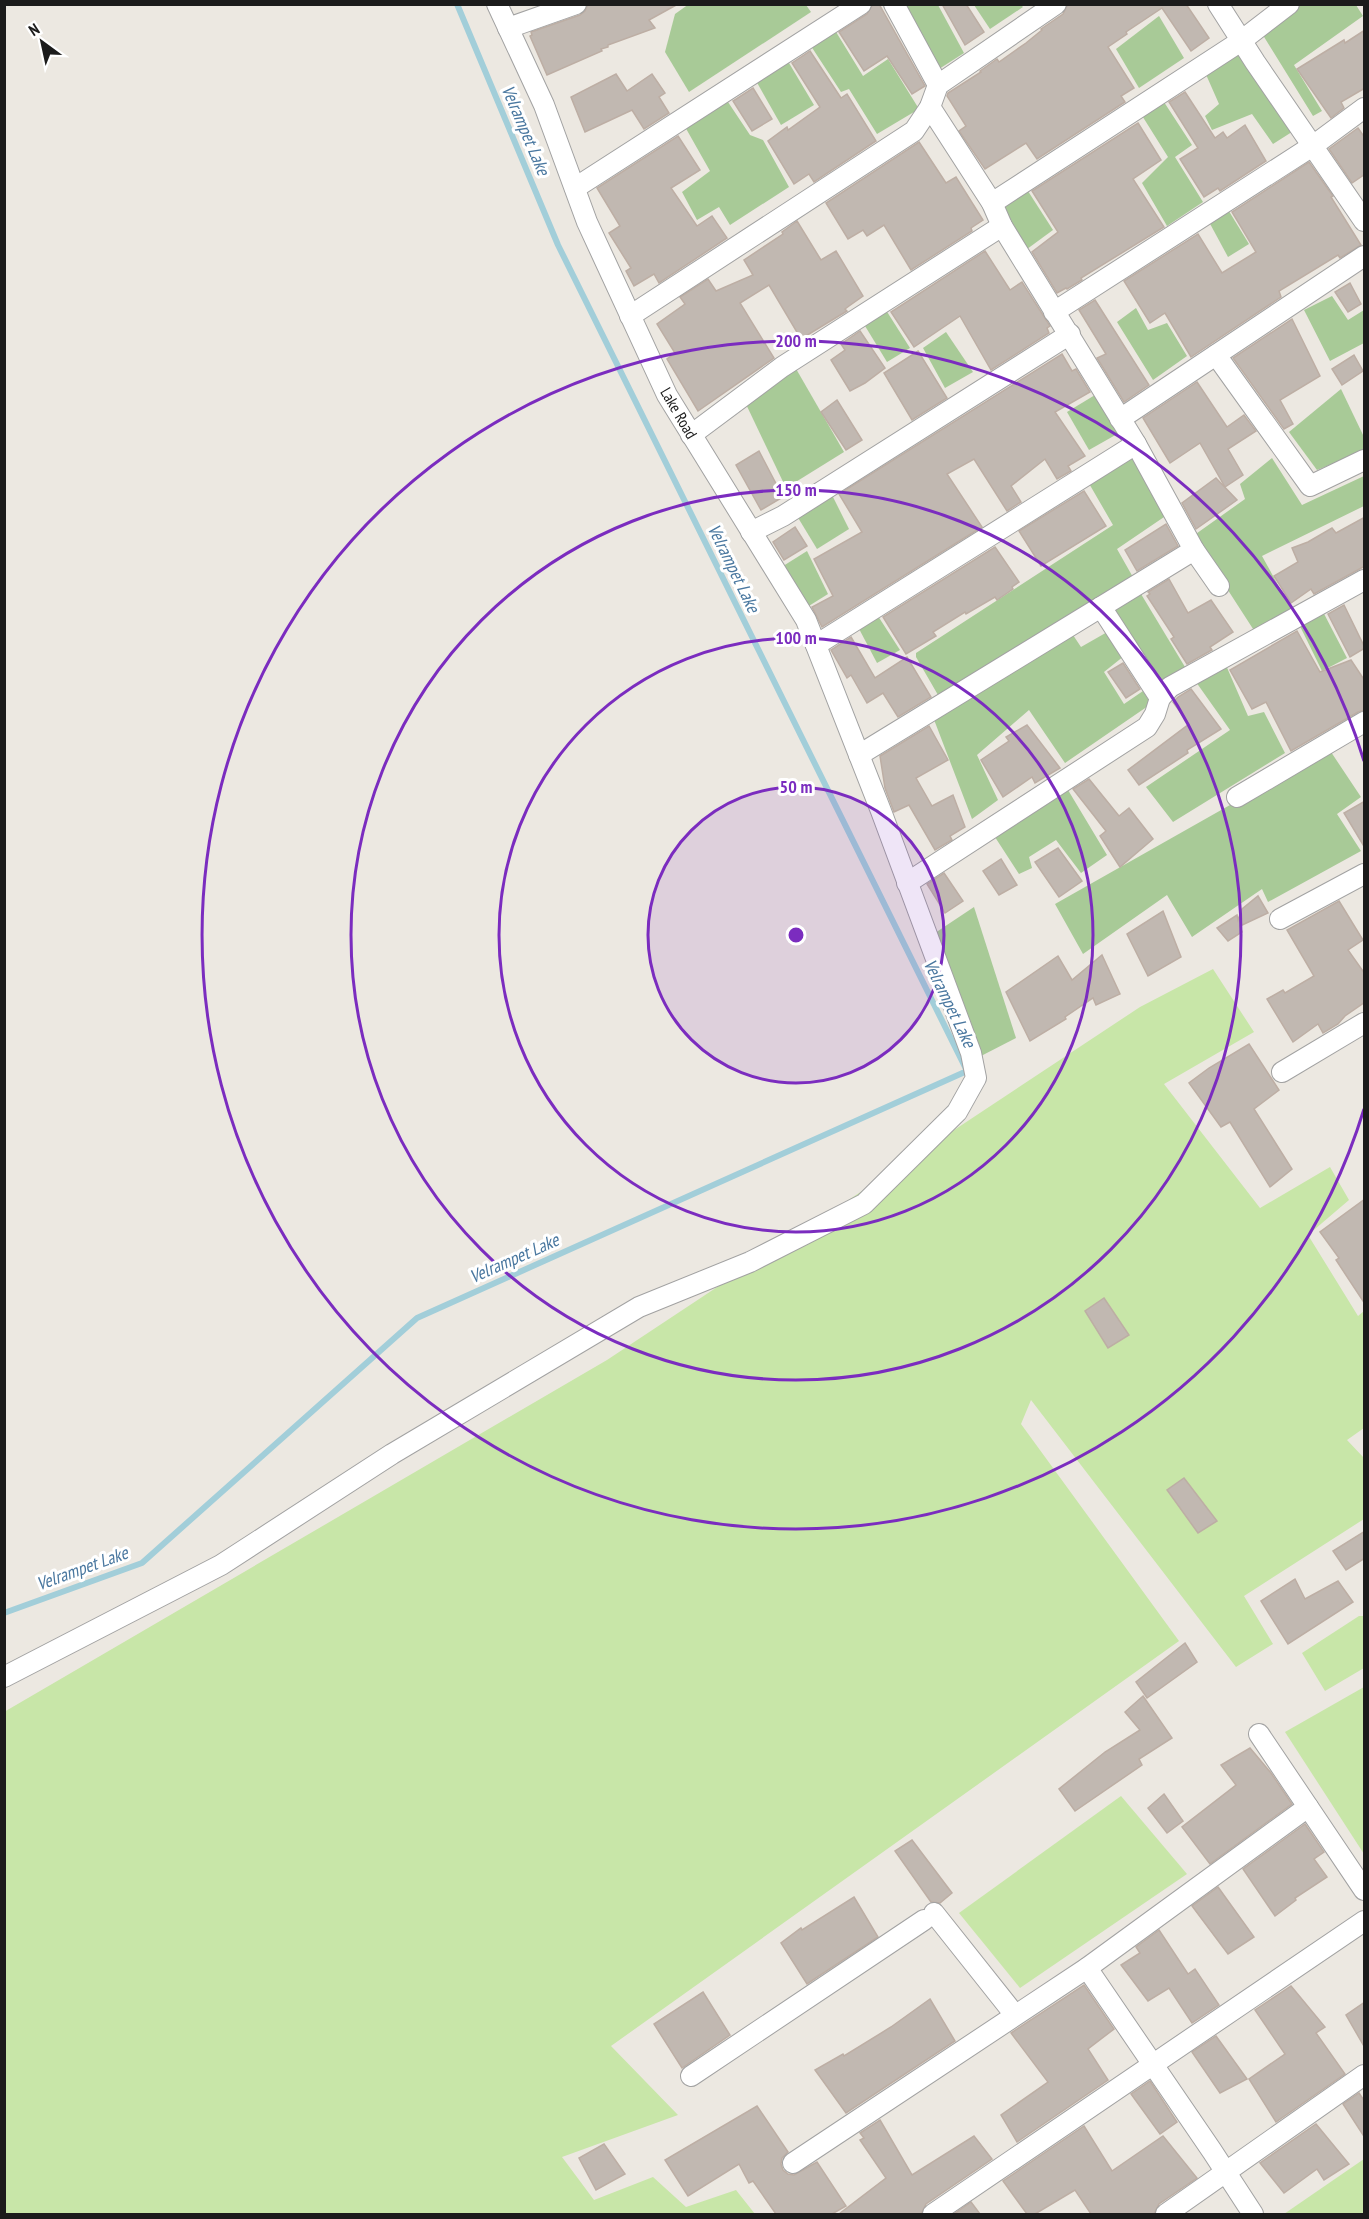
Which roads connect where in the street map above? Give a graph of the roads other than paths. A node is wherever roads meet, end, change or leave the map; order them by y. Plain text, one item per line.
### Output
1 (497, 4) edge
2 (576, 4) edge
3 (861, 4) edge
4 (894, 4) edge
5 (1056, 4) edge
6 (1218, 4) edge
7 (1289, 4) edge
8 (508, 28) junction
9 (1241, 40) junction
10 (938, 85) junction
11 (930, 106) junction
12 (1365, 108) edge
13 (1314, 145) junction
14 (574, 188) junction
15 (992, 203) junction
16 (1365, 221) edge
17 (1002, 226) junction
18 (1365, 256) edge
19 (1054, 312) junction
20 (630, 316) junction
21 (1070, 334) junction
22 (1216, 354) junction
23 (1120, 419) junction
24 (691, 435) junction
25 (1136, 444) junction
26 (1365, 460) edge
27 (751, 532) junction
28 (1194, 550) junction
29 (1365, 580) edge
30 (1219, 586) dead end
31 (1101, 607) junction
32 (816, 645) junction
33 (1160, 698) junction
34 (1365, 722) edge
35 (859, 755) junction
36 (1237, 796) dead end
37 (1365, 874) edge
38 (908, 883) junction
39 (1280, 919) dead end
40 (1365, 1023) edge
41 (1282, 1072) dead end
42 (4, 1677) edge
43 (1259, 1734) dead end
44 (1308, 1807) junction
45 (1365, 1890) edge
46 (1365, 1921) edge
47 (1087, 1968) junction
48 (1015, 2015) junction
49 (1154, 2065) junction
50 (1365, 2075) edge
51 (691, 2076) dead end
52 (793, 2163) dead end
53 (1226, 2173) junction
54 (933, 2214) edge
55 (1166, 2214) edge
56 (1253, 2214) edge

1 - 8 street, Lake Road
2 - 8 street
3 - 14 street
4 - 10 street
5 - 10 street
6 - 9 street
7 - 9 street
8 - 14 street, Lake Road
9 - 13 street
9 - 15 street
10 - 11 street
11 - 15 street
11 - 20 street
12 - 13 street
13 - 16 street
13 - 19 street
14 - 20 street, Lake Road
15 - 17 street
17 - 19 street
17 - 24 street
18 - 22 street
19 - 21 street
20 - 24 street, Lake Road
21 - 23 street
21 - 27 street
22 - 23 street
22 - 26 street
23 - 25 street
24 - 27 street, Lake Road
25 - 28 street
25 - 32 street
27 - 32 street, Lake Road
28 - 30 street
28 - 31 street
29 - 33 street
31 - 33 street
31 - 35 street
32 - 35 street, Lake Road
33 - 38 street
34 - 36 street
35 - 38 street, Lake Road
37 - 39 street
38 - 42 street, Lake Road
40 - 41 street
43 - 44 street
44 - 45 street
44 - 47 street
46 - 49 street
47 - 48 street
47 - 49 street
48 - 51 street
48 - 52 street
49 - 53 street
49 - 54 street
50 - 53 street
53 - 55 street
53 - 56 street

